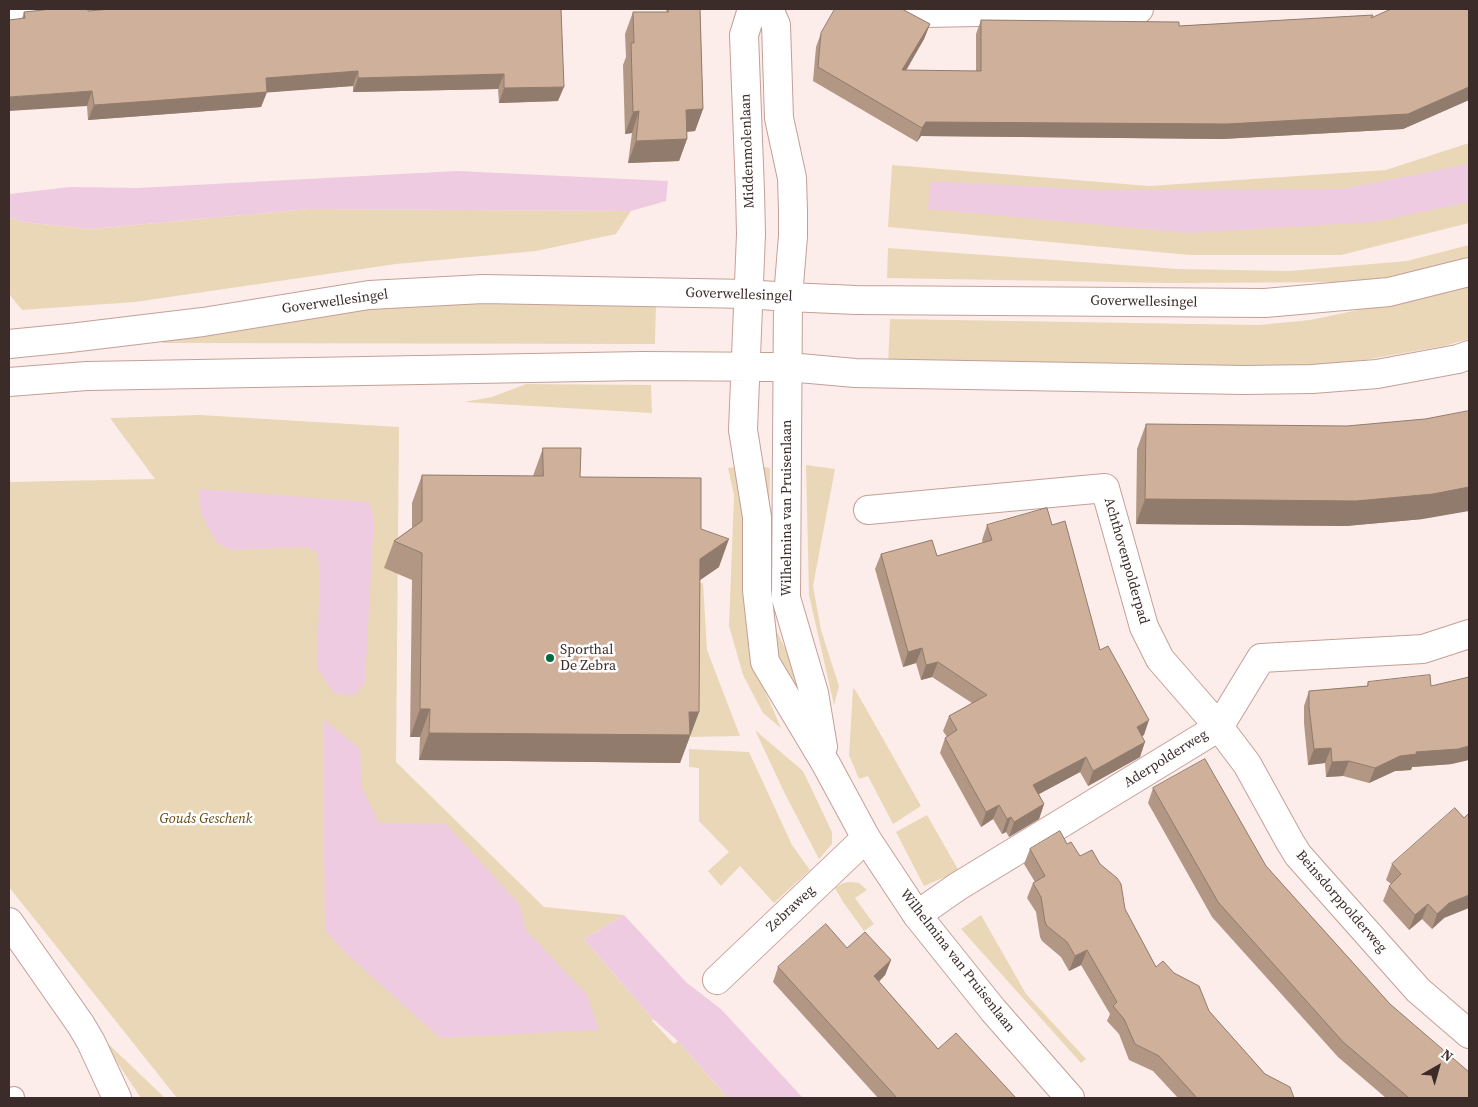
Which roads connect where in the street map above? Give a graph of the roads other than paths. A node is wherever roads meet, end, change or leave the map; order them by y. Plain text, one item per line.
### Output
1 (37, 9) edge
2 (752, 9) edge
3 (769, 9) edge
4 (916, 9) edge
5 (1139, 9) edge
6 (9, 11) edge
7 (1469, 272) edge
8 (748, 294) junction
9 (788, 297) junction
10 (9, 344) edge
11 (1469, 355) edge
12 (745, 367) junction
13 (788, 367) junction
14 (9, 382) edge
15 (868, 510) dead end
16 (1469, 634) edge
17 (1218, 727) junction
18 (826, 764) junction
19 (866, 838) junction
20 (917, 915) junction
21 (9, 922) edge
22 (717, 980) dead end
23 (1469, 1034) edge
24 (117, 1098) edge
25 (1070, 1098) edge

1 - 6 street
2 - 8 street, Middenmolenlaan
3 - 9 street
4 - 5 street
7 - 9 street, Goverwellesingel
8 - 9 street, Goverwellesingel
8 - 10 street, Goverwellesingel
8 - 12 street, Wilhelmina van Pruisenlaan
9 - 13 street
11 - 13 street
12 - 13 street
12 - 14 street
12 - 18 street, Wilhelmina van Pruisenlaan
13 - 18 street, Wilhelmina van Pruisenlaan
15 - 17 street, Achthovenpolderpad
16 - 17 street, Aderpolderweg
17 - 20 street, Aderpolderweg
17 - 23 street, Beinsdorppolderweg
18 - 19 street, Wilhelmina van Pruisenlaan
19 - 20 street, Wilhelmina van Pruisenlaan
19 - 22 street, Zebraweg
20 - 25 street, Wilhelmina van Pruisenlaan
21 - 24 street

